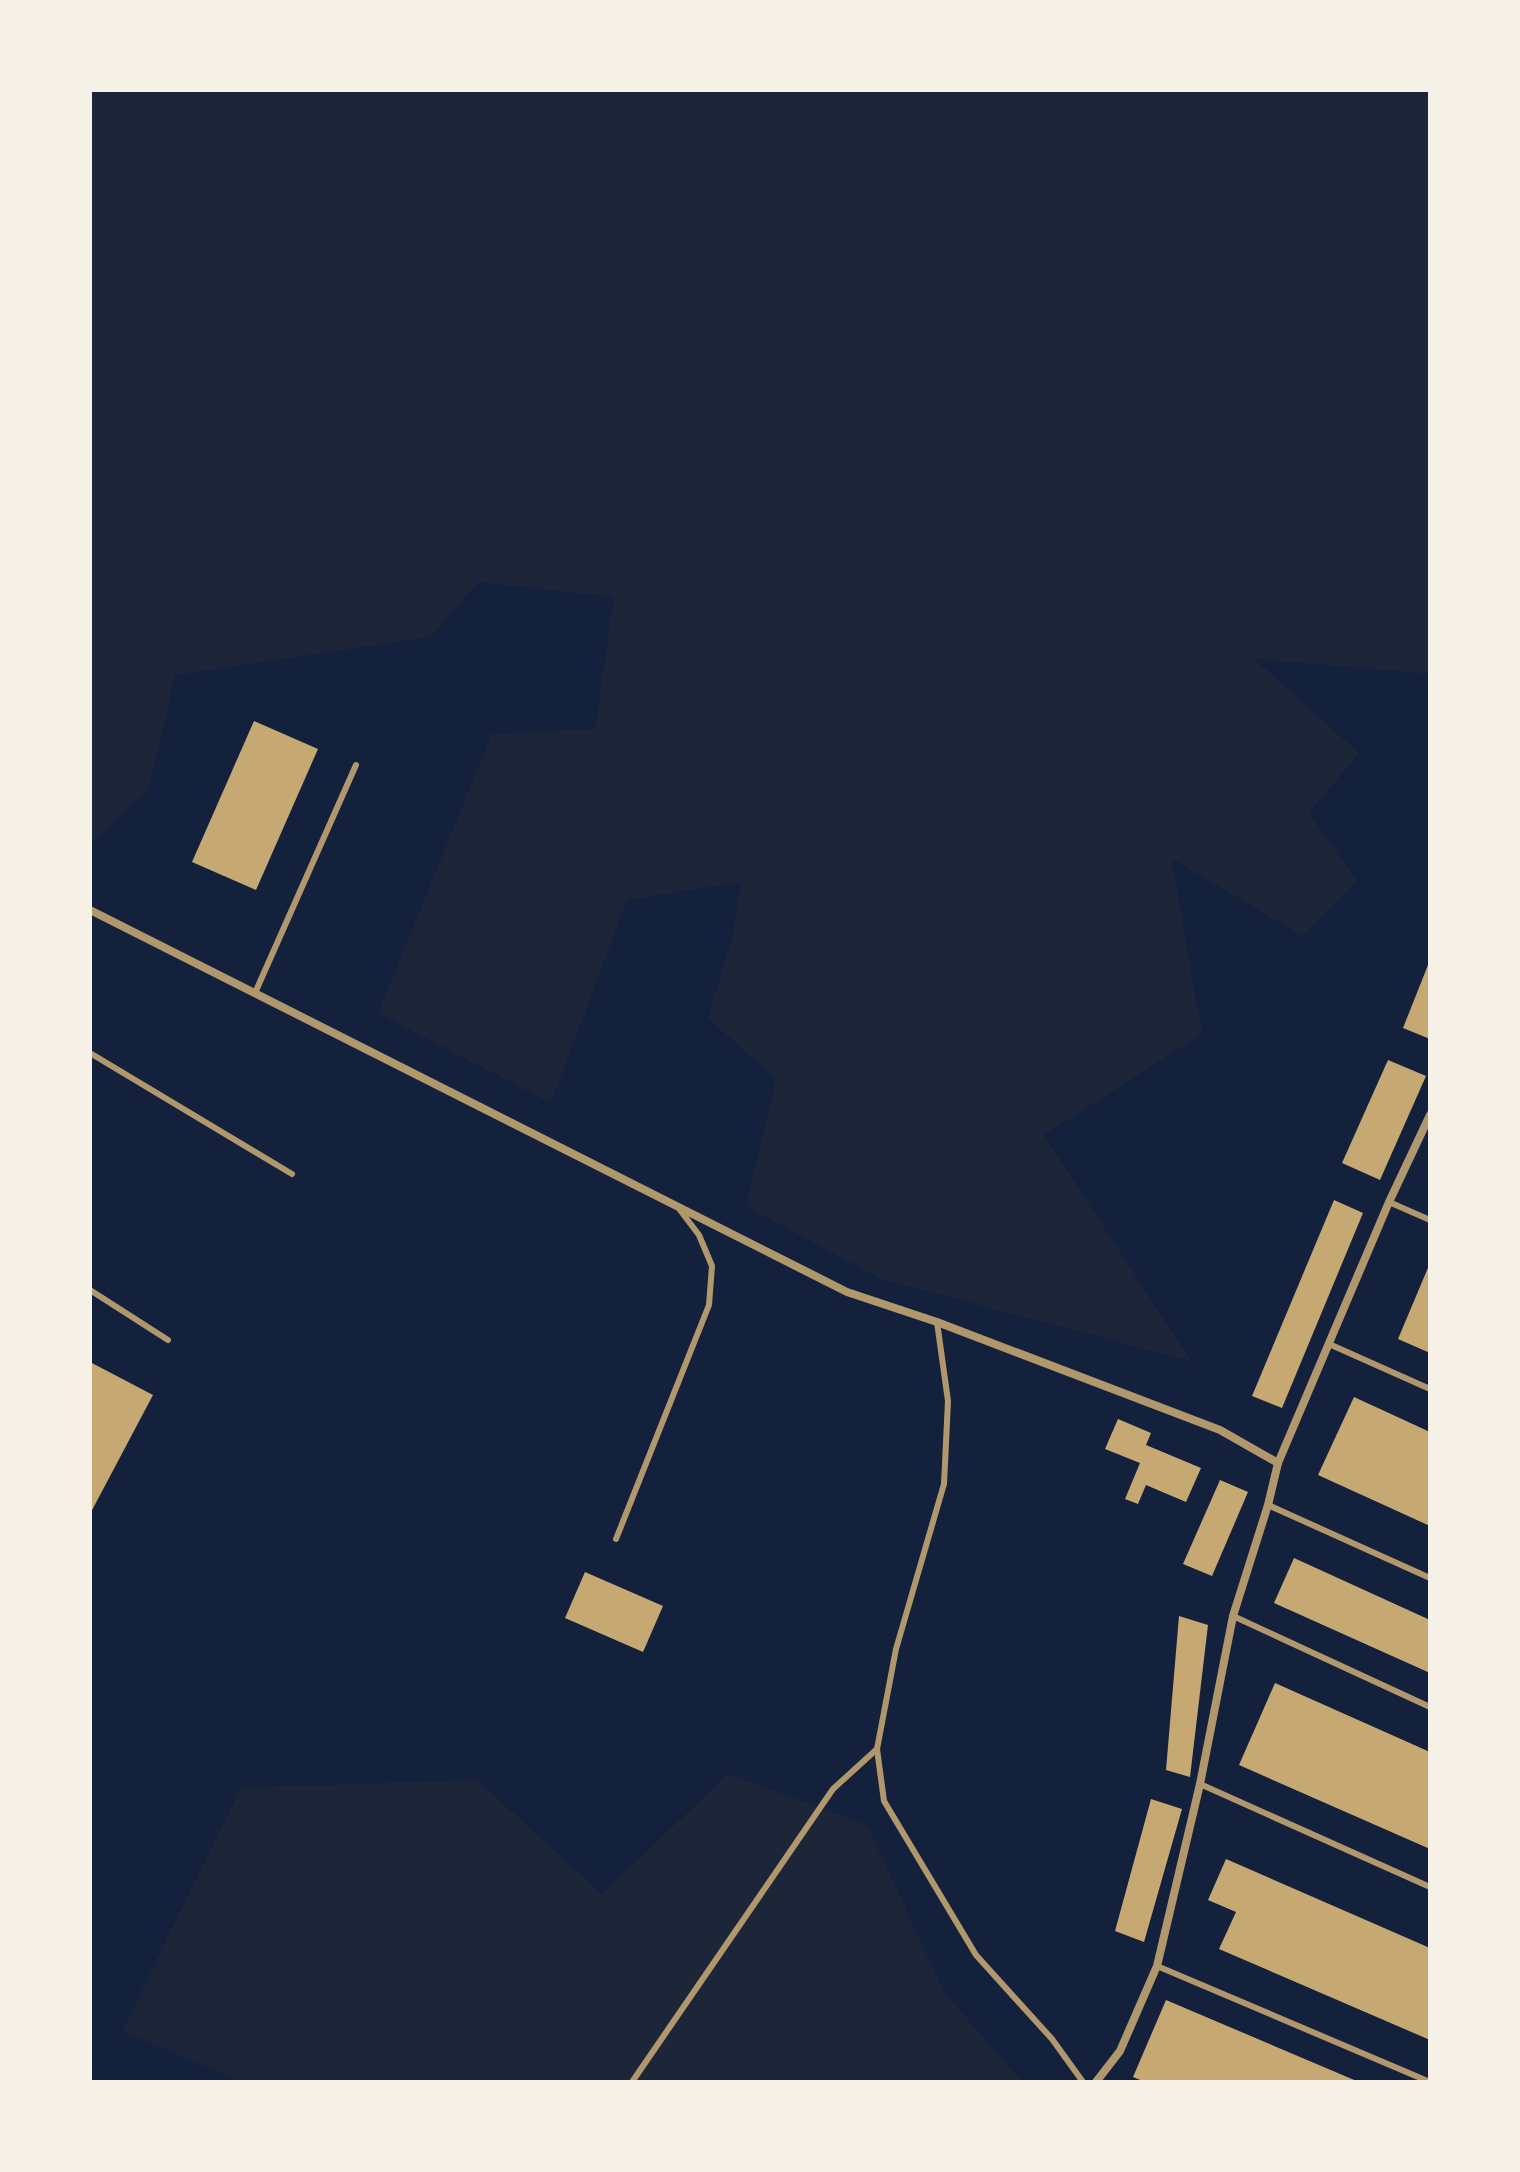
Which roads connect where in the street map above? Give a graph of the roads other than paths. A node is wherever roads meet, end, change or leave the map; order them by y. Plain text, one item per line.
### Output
1 (356, 765) dead end
2 (90, 910) edge
3 (255, 993) junction
4 (90, 1053) edge
5 (1430, 1115) edge
6 (292, 1174) dead end
7 (1389, 1202) junction
8 (678, 1207) junction
9 (1430, 1220) edge
10 (90, 1290) edge
11 (937, 1322) junction
12 (168, 1340) dead end
13 (1329, 1344) junction
14 (1430, 1389) edge
15 (1278, 1463) junction
16 (1268, 1505) junction
17 (616, 1539) dead end
18 (1430, 1578) edge
19 (1233, 1616) junction
20 (1430, 1707) edge
21 (877, 1749) junction
22 (1200, 1784) junction
23 (1430, 1887) edge
24 (1157, 1966) junction
25 (632, 2082) edge
26 (1083, 2082) edge
27 (1096, 2082) edge
28 (1430, 2082) edge

1 - 3 lane
2 - 3 street
3 - 8 street
4 - 6 lane
5 - 7 street
7 - 9 lane
7 - 13 street
8 - 11 street
8 - 17 lane
10 - 12 lane
11 - 15 street
11 - 21 lane
13 - 14 lane
13 - 15 street
15 - 16 street
16 - 18 lane
16 - 19 street
19 - 20 lane
19 - 22 street
21 - 25 lane
21 - 26 lane
22 - 23 lane
22 - 24 street
24 - 27 street
24 - 28 lane

